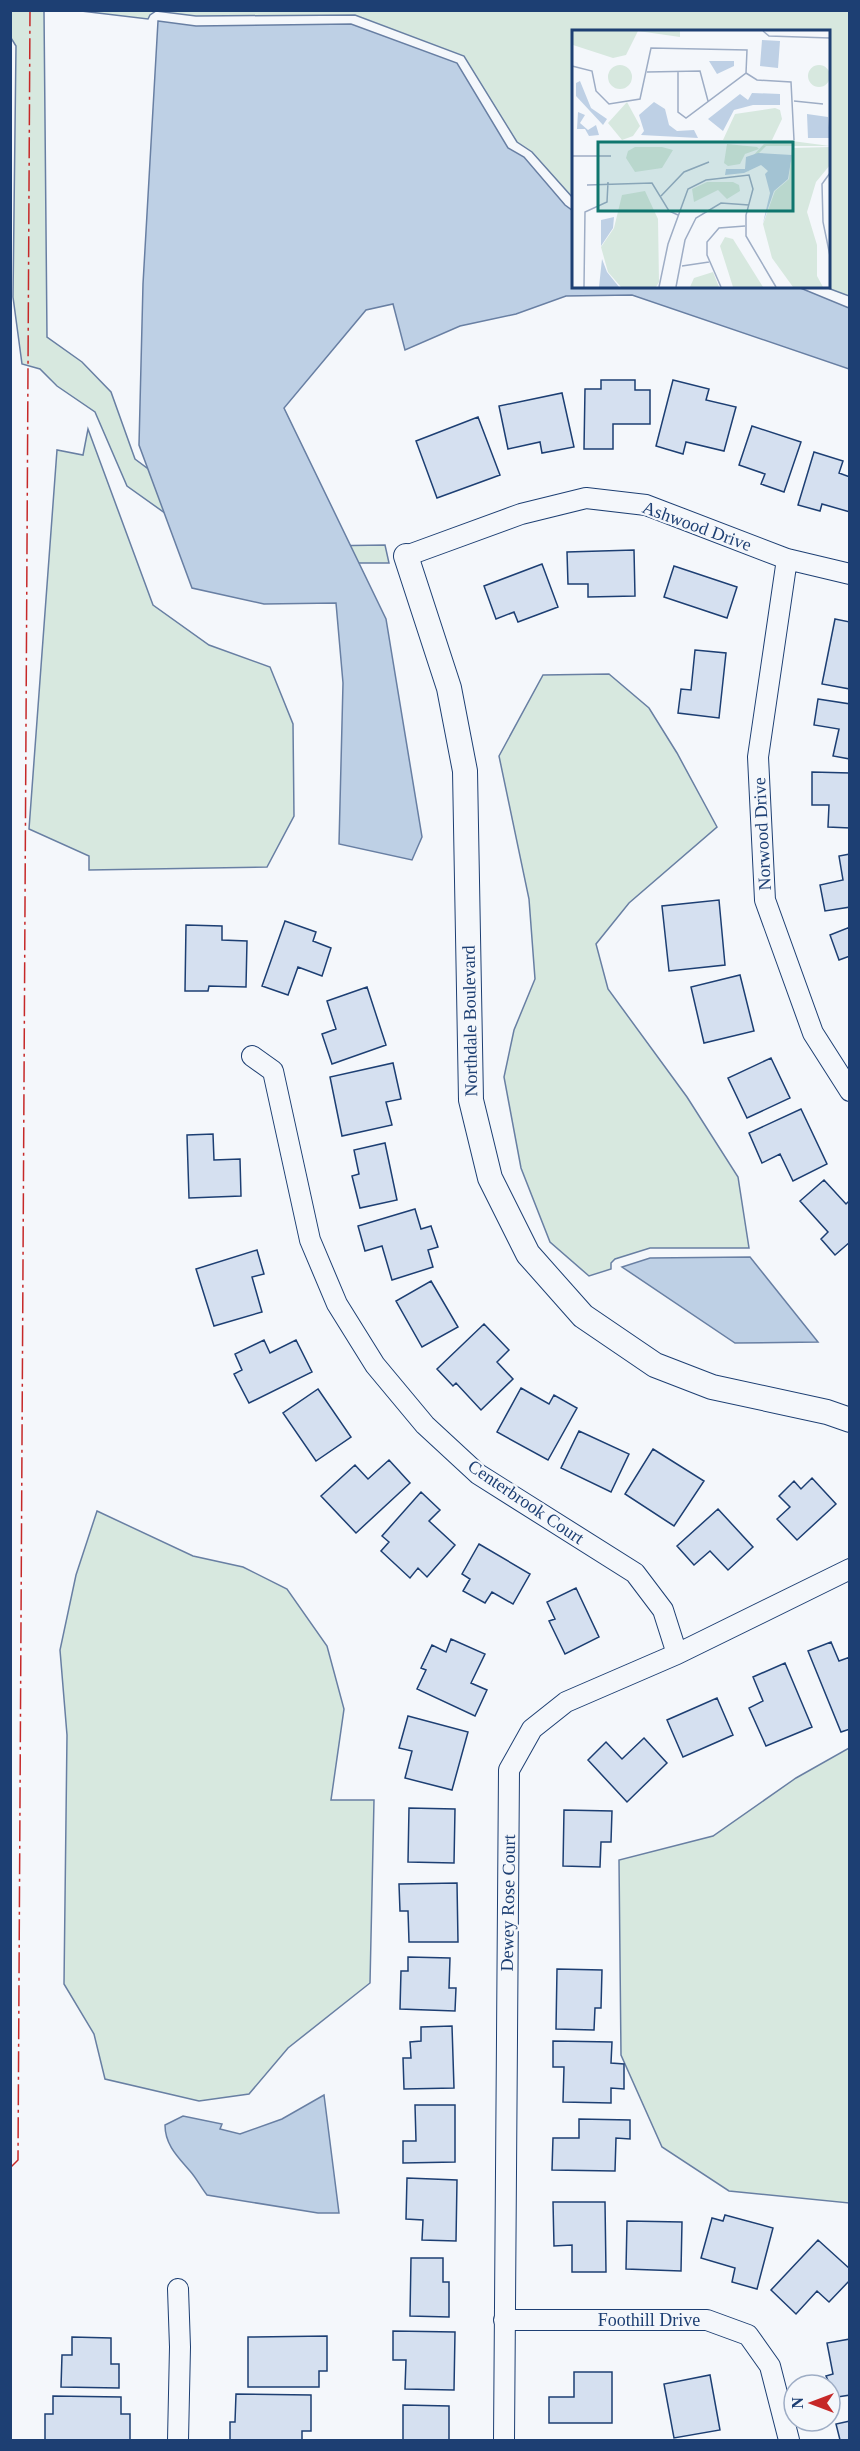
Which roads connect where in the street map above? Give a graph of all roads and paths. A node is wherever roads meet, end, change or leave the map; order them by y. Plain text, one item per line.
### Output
1 (406, 556) joint
2 (787, 559) junction
3 (849, 574) edge
4 (252, 1056) dead end
5 (849, 1091) edge
6 (849, 1420) edge
7 (849, 1569) edge
8 (677, 1654) junction
9 (178, 2289) dead end
10 (504, 2320) junction
11 (178, 2440) edge
12 (504, 2440) edge
13 (789, 2440) edge

1 - 2 street, Ashwood Drive
1 - 6 street, Northdale Boulevard
2 - 3 street, Ashwood Drive
2 - 5 street, Norwood Drive
4 - 8 street, Centerbrook Court
7 - 8 street, Dewey Rose Court
8 - 10 street, Dewey Rose Court
9 - 11 street
10 - 12 street, Dewey Rose Court
10 - 13 street, Foothill Drive

